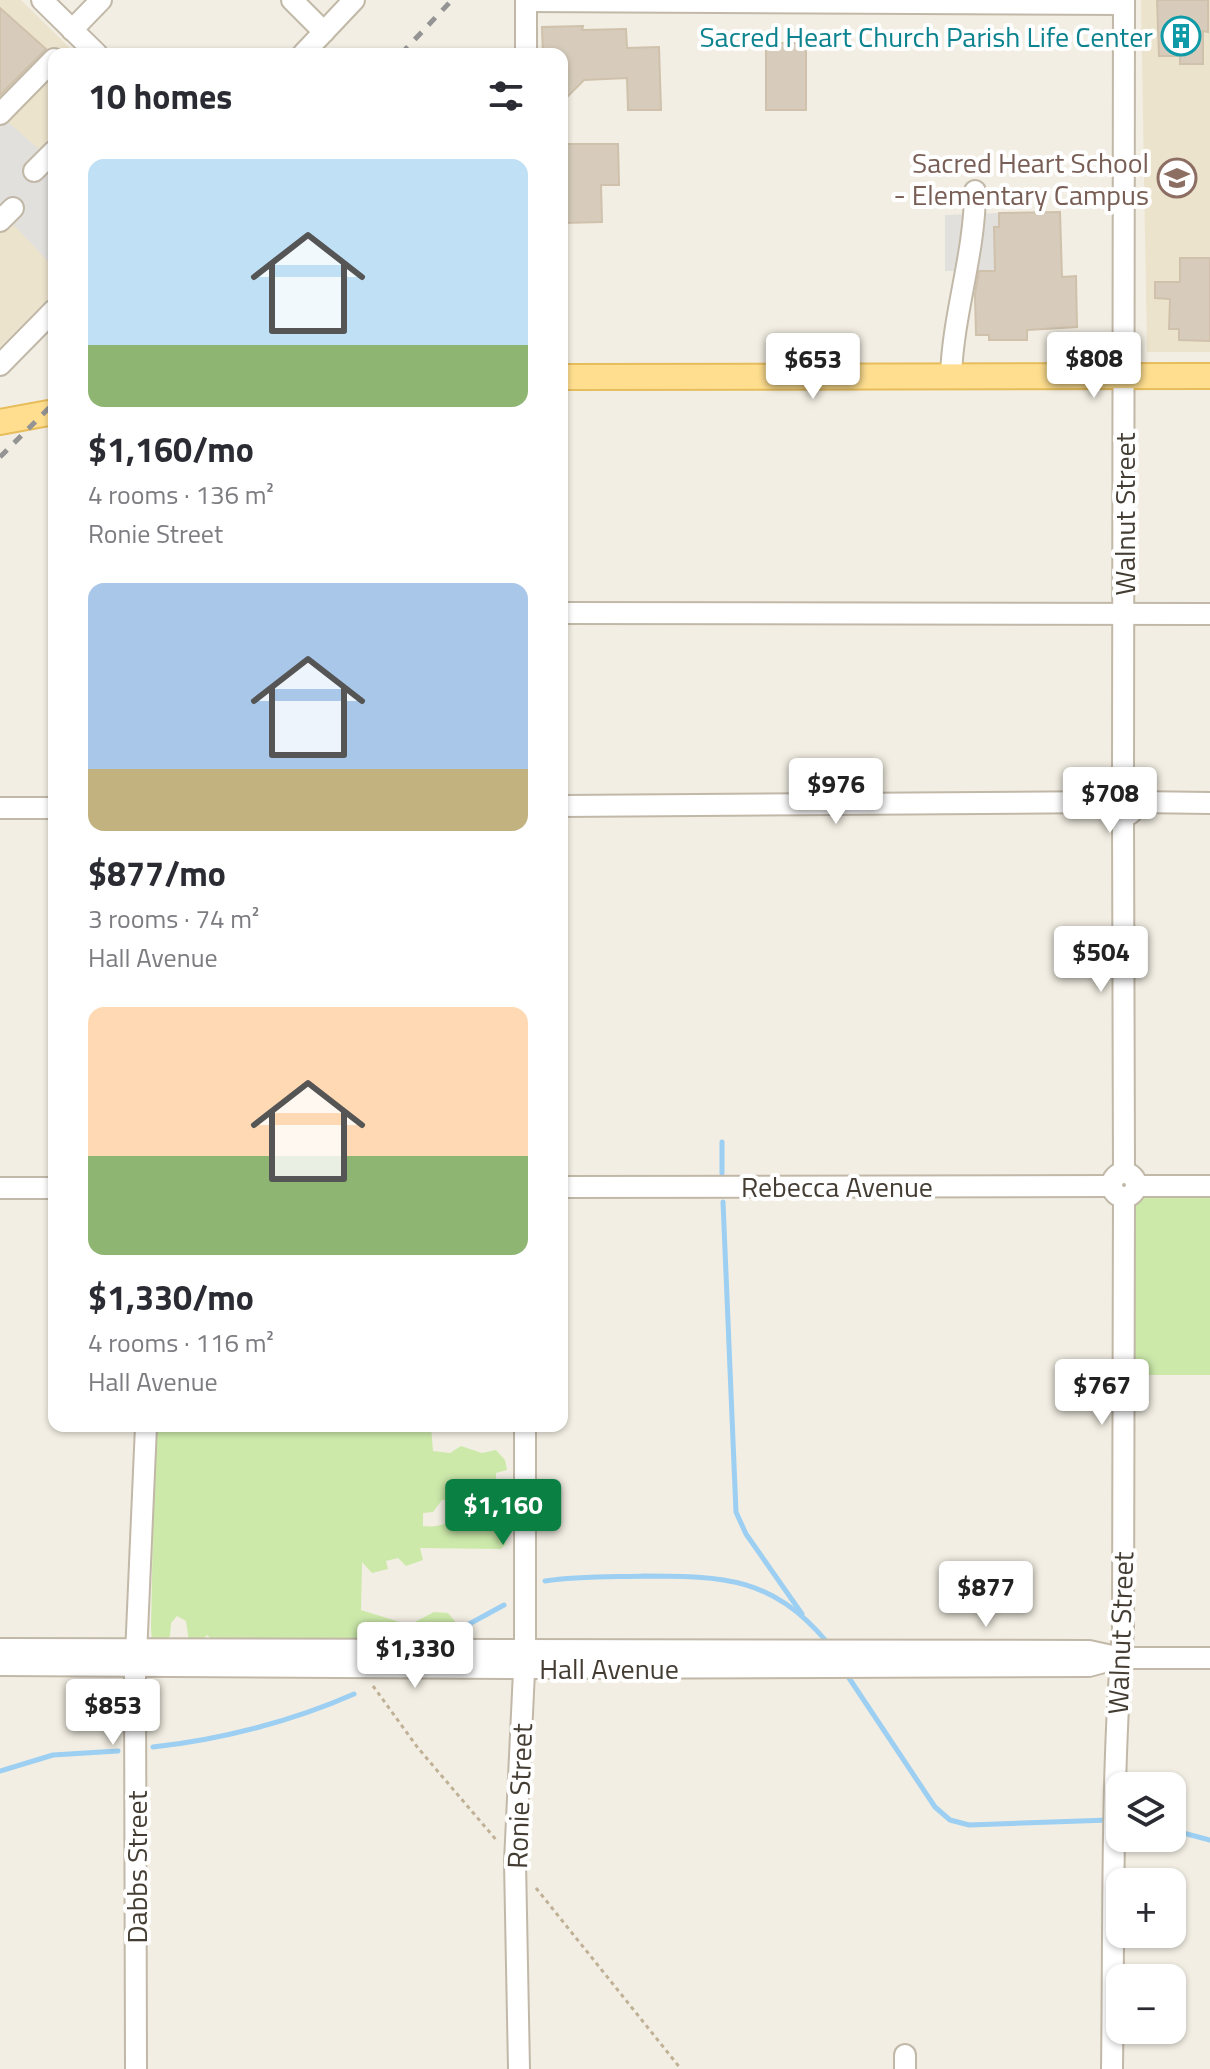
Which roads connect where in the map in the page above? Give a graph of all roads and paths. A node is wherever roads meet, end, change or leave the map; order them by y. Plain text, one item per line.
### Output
1 (42, 0) edge
2 (101, 0) edge
3 (292, 0) edge
4 (354, 0) edge
5 (526, 0) edge
6 (1123, 2) edge
7 (63, 8) edge
8 (75, 32) junction
9 (324, 32) junction
10 (63, 48) edge
11 (91, 48) edge
12 (309, 48) edge
13 (526, 48) edge
14 (48, 65) edge
15 (0, 114) edge
16 (48, 157) edge
17 (34, 171) dead end
18 (975, 191) dead end
19 (48, 316) edge
20 (0, 365) edge
21 (951, 376) junction
22 (1124, 376) junction
23 (1210, 376) edge
24 (568, 377) edge
25 (48, 413) edge
26 (0, 422) edge
27 (568, 613) edge
28 (1124, 613) junction
29 (1210, 614) edge
30 (1123, 802) junction
31 (1210, 803) edge
32 (568, 806) edge
33 (0, 808) edge
34 (48, 808) edge
35 (1124, 1185) junction
36 (1210, 1186) edge
37 (568, 1187) edge
38 (0, 1188) edge
39 (48, 1188) edge
40 (146, 1432) edge
41 (525, 1432) edge
42 (0, 1649) edge
43 (135, 1658) junction
44 (1121, 1658) junction
45 (1210, 1658) edge
46 (524, 1659) junction
47 (0, 1665) edge
48 (136, 2069) edge
49 (519, 2069) edge
50 (1112, 2069) edge

1 - 7 street
2 - 8 street
3 - 9 street
4 - 9 street
5 - 6 street
5 - 13 street
6 - 22 street, Walnut Street
7 - 8 street
8 - 10 street
8 - 11 street
9 - 12 street
14 - 15 street
16 - 17 street
18 - 21 street
19 - 20 street
21 - 22 main road
21 - 24 main road
22 - 23 main road
22 - 28 street, Walnut Street
25 - 26 main road
27 - 28 street
28 - 29 street
28 - 30 street, Walnut Street
30 - 31 street
30 - 32 street
30 - 35 street, Walnut Street
33 - 34 street
35 - 36 street, Rebecca Avenue
35 - 37 street, Rebecca Avenue
35 - 44 street, Walnut Street
38 - 39 street
40 - 43 street, Dabbs Street
41 - 46 street, Ronie Street
42 - 43 street, Hall Avenue
43 - 46 street, Hall Avenue
43 - 47 street, Hall Avenue
43 - 48 street, Dabbs Street
44 - 45 street, Hall Avenue
44 - 46 street, Hall Avenue
44 - 50 street, Walnut Street
46 - 49 street, Ronie Street

